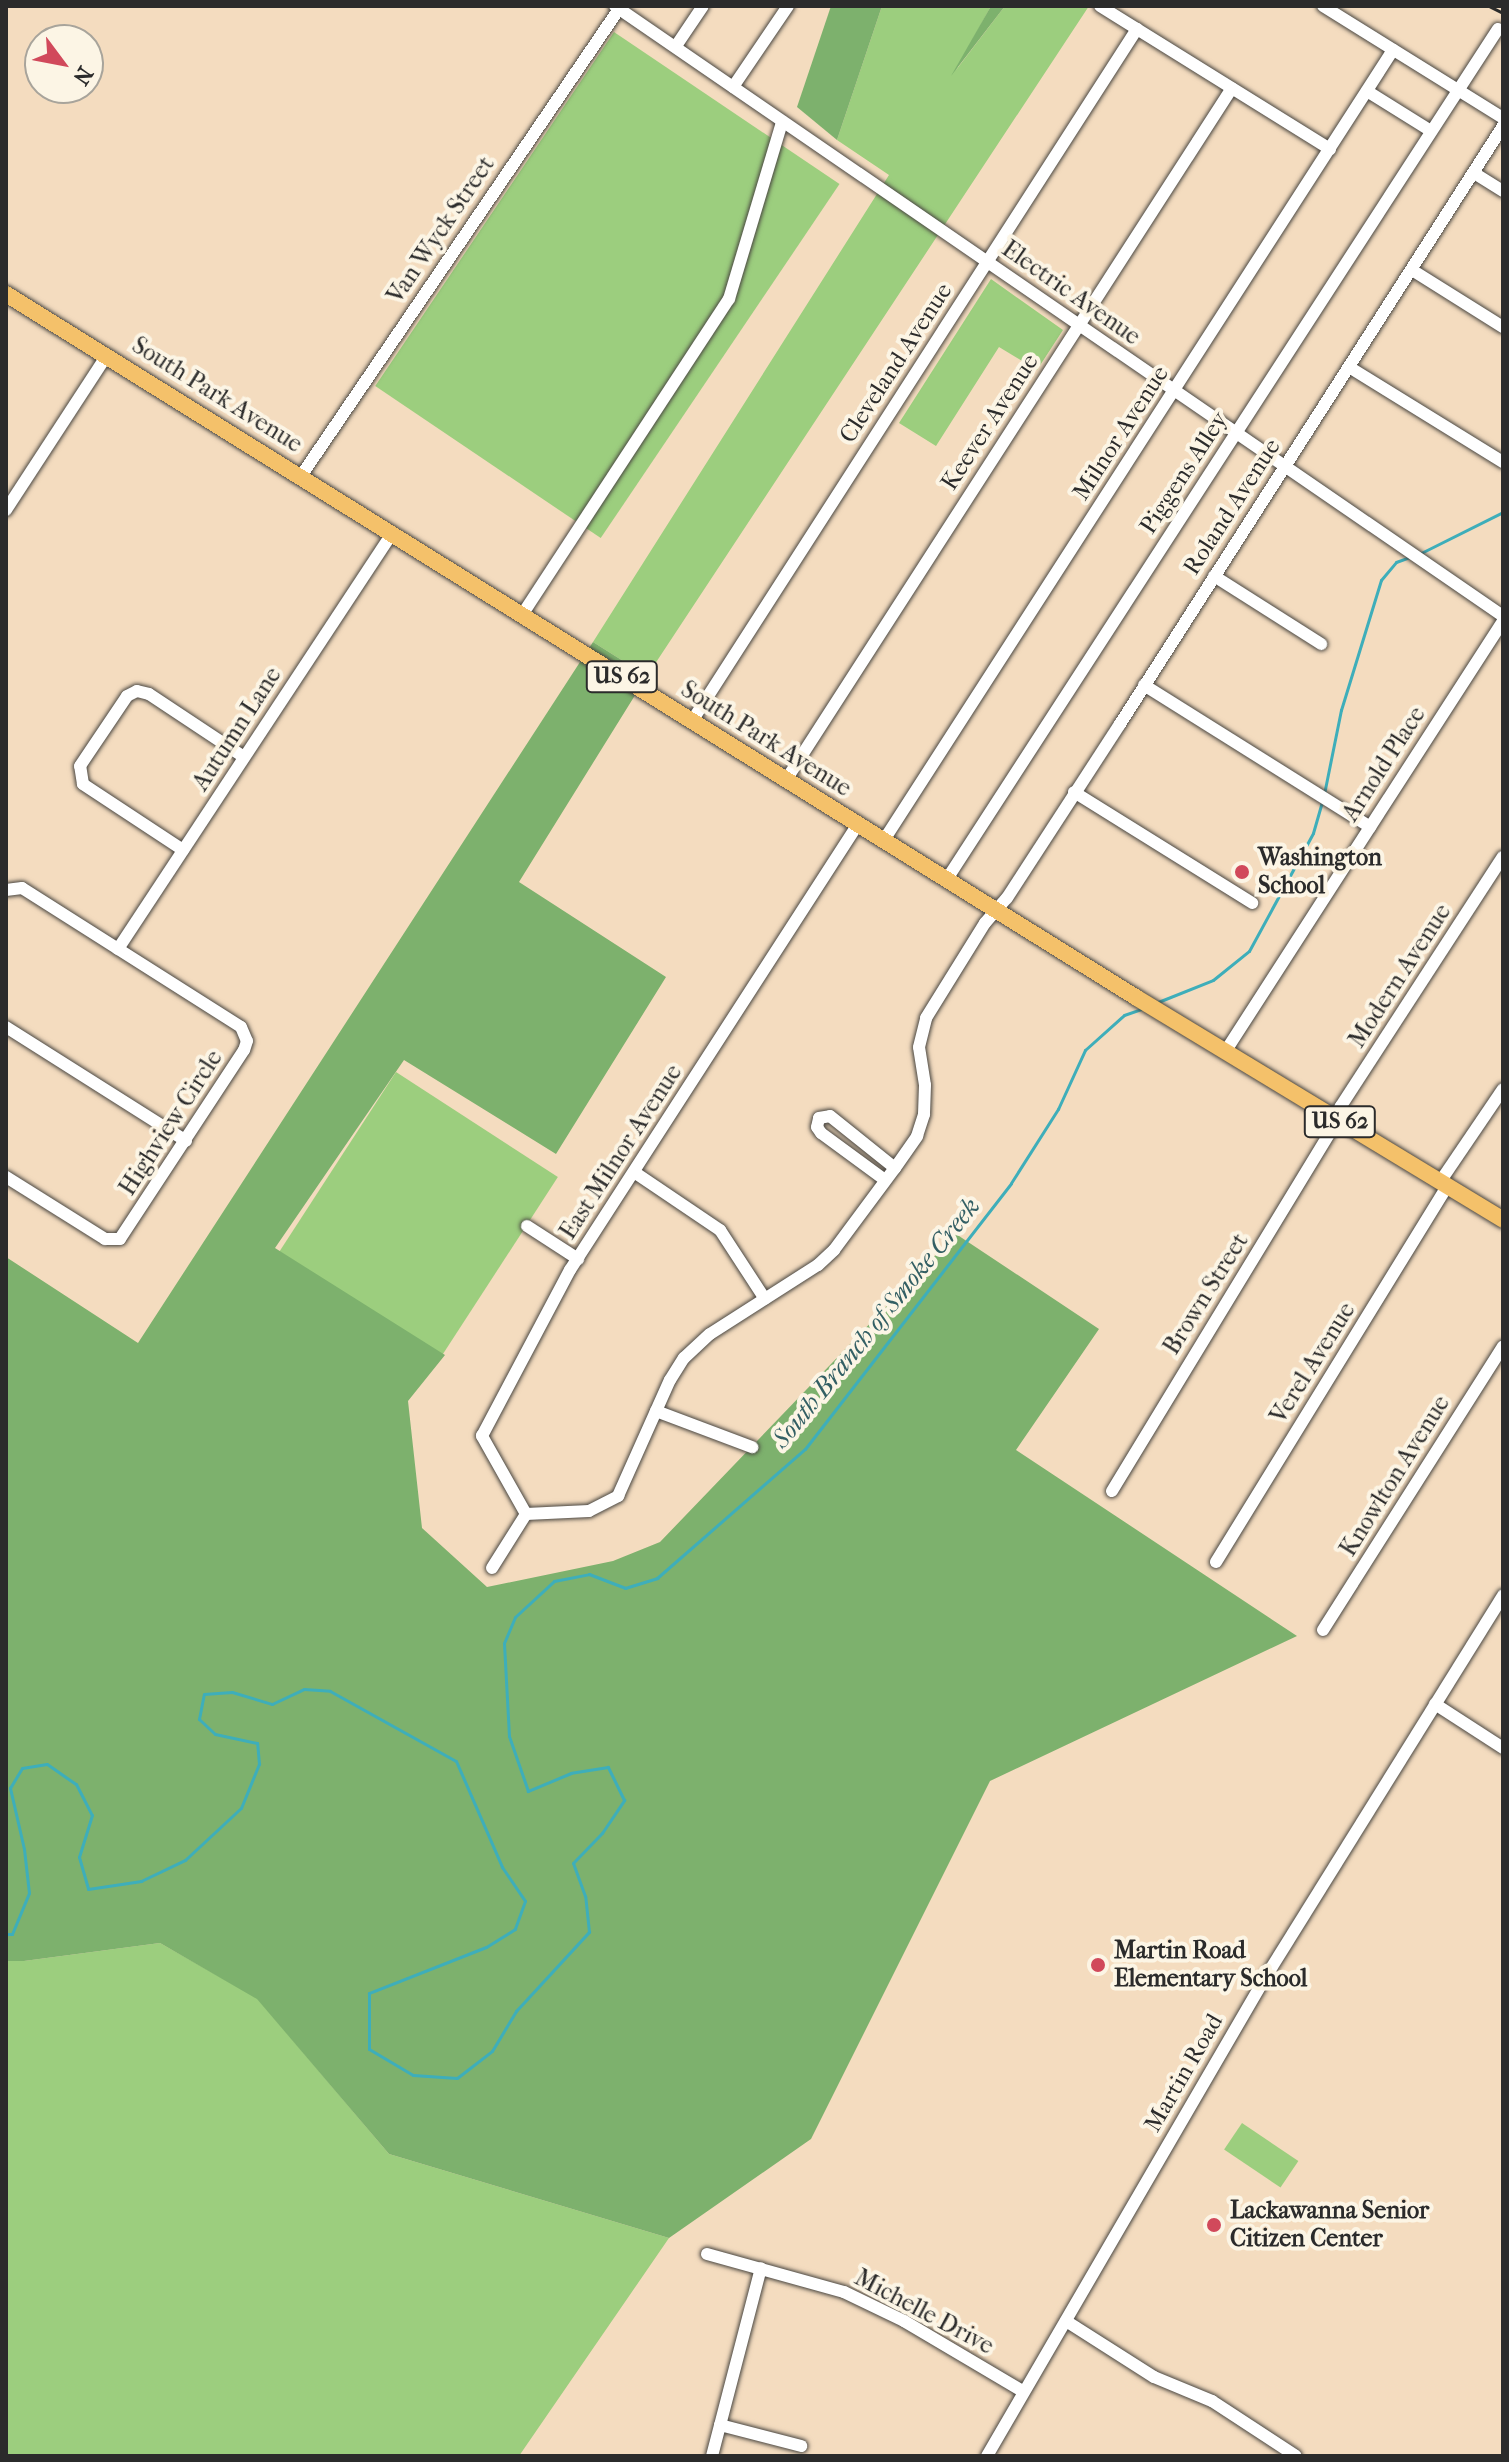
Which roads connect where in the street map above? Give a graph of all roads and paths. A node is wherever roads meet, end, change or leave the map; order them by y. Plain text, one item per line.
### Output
1 (703, 6) edge
2 (788, 6) edge
3 (1100, 6) edge
4 (1323, 6) edge
5 (619, 7) edge
6 (1137, 29) junction
7 (1498, 29) dead end
8 (676, 46) junction
9 (1393, 50) junction
10 (733, 87) junction
11 (1232, 88) junction
12 (1457, 90) junction
13 (1367, 91) junction
14 (1503, 118) edge
15 (782, 122) junction
16 (1503, 126) edge
17 (1431, 131) junction
18 (1330, 149) junction
19 (1474, 173) junction
20 (1503, 191) edge
21 (987, 262) junction
22 (1412, 270) junction
23 (6, 294) edge
24 (1079, 326) junction
25 (1503, 327) edge
26 (107, 355) junction
27 (1349, 367) junction
28 (1174, 391) junction
29 (1235, 433) junction
30 (1503, 462) edge
31 (1284, 467) junction
32 (301, 476) junction
33 (6, 510) edge
34 (392, 533) junction
35 (1214, 576) junction
36 (522, 615) junction
37 (1503, 619) edge
38 (1321, 644) dead end
39 (1144, 685) junction
40 (692, 721) junction
41 (244, 757) junction
42 (786, 780) junction
43 (1074, 792) junction
44 (858, 824) junction
45 (1370, 827) junction
46 (884, 840) junction
47 (183, 850) junction
48 (1503, 857) edge
49 (947, 879) junction
50 (6, 890) edge
51 (1252, 903) dead end
52 (996, 910) junction
53 (118, 949) junction
54 (6, 1027) edge
55 (1225, 1052) junction
56 (1503, 1089) edge
57 (1336, 1119) junction
58 (186, 1141) junction
59 (895, 1168) junction
60 (634, 1172) junction
61 (6, 1177) edge
62 (885, 1180) junction
63 (1444, 1185) junction
64 (1503, 1220) edge
65 (527, 1226) dead end
66 (578, 1259) junction
67 (765, 1299) junction
68 (1503, 1346) edge
69 (656, 1411) junction
70 (752, 1447) dead end
71 (1112, 1491) dead end
72 (526, 1514) junction
73 (1216, 1562) dead end
74 (492, 1568) dead end
75 (1503, 1595) edge
76 (1323, 1630) dead end
77 (1435, 1704) junction
78 (1503, 1748) edge
79 (707, 2254) dead end
80 (761, 2268) junction
81 (1066, 2321) junction
82 (1024, 2392) junction
83 (720, 2425) junction
84 (801, 2446) dead end
85 (992, 2454) edge
86 (712, 2456) edge
87 (1296, 2456) edge

1 - 8 street
2 - 10 street
3 - 6 street
4 - 9 street
5 - 8 street, Electric Avenue
5 - 32 street, Van Wyck Street
6 - 11 street
6 - 21 street, Cleveland Avenue
7 - 12 street, Piggens Alley
8 - 10 street, Electric Avenue
9 - 12 street
9 - 13 street, Milnor Avenue
10 - 15 street, Electric Avenue
11 - 18 street
11 - 24 street, Keever Avenue
12 - 14 street
12 - 17 street, Piggens Alley
13 - 17 street
13 - 18 street, Milnor Avenue
15 - 21 street, Electric Avenue
15 - 36 street
16 - 19 street, Roland Avenue
17 - 29 street, Piggens Alley
18 - 28 street, Milnor Avenue
19 - 20 street
19 - 22 street, Roland Avenue
21 - 24 street, Electric Avenue
21 - 40 street, Cleveland Avenue
22 - 25 street
22 - 27 street, Roland Avenue
23 - 26 main road, South Park Avenue / US 62
24 - 28 street, Electric Avenue
24 - 42 street, Keever Avenue
26 - 32 main road, South Park Avenue / US 62
26 - 33 street
27 - 30 street
27 - 31 street, Roland Avenue
28 - 29 street, Electric Avenue
28 - 46 street, Milnor Avenue
29 - 31 street, Electric Avenue
29 - 49 street, Piggens Alley
31 - 35 street, Roland Avenue
31 - 37 street, Electric Avenue
32 - 34 main road, South Park Avenue / US 62
34 - 36 main road, South Park Avenue / US 62
34 - 41 street, Autumn Lane
35 - 38 street
35 - 39 street, Roland Avenue
36 - 40 main road, South Park Avenue / US 62
37 - 45 street, Arnold Place
39 - 43 street, Roland Avenue
39 - 45 street
40 - 42 main road, South Park Avenue / US 62
41 - 47 street, Autumn Lane
41 - 47 street
42 - 44 main road, South Park Avenue / US 62
43 - 51 street
43 - 52 street, Roland Avenue
44 - 46 main road, South Park Avenue / US 62
44 - 60 street, East Milnor Avenue
45 - 55 street, Arnold Place
46 - 49 main road, South Park Avenue / US 62
47 - 53 street, Autumn Lane
48 - 57 street, Modern Avenue
49 - 52 main road, South Park Avenue / US 62
50 - 53 street, Highview Circle
52 - 55 main road, South Park Avenue / US 62
52 - 59 street, Roland Avenue
53 - 58 street, Highview Circle
54 - 58 street
55 - 57 main road, South Park Avenue / US 62
56 - 63 street, Verel Avenue
57 - 63 main road, South Park Avenue / US 62
57 - 71 street, Brown Street
58 - 61 street, Highview Circle
59 - 62 street, Roland Avenue
59 - 62 street
60 - 66 street, East Milnor Avenue
60 - 67 street
62 - 67 street, Roland Avenue
63 - 64 main road, South Park Avenue / US 62
63 - 73 street, Verel Avenue
65 - 66 street
66 - 72 street, East Milnor Avenue
67 - 69 street, Roland Avenue
68 - 76 street, Knowlton Avenue
69 - 70 street
69 - 72 street, Roland Avenue
72 - 74 street
75 - 77 street, Martin Road
77 - 78 street
77 - 81 street, Martin Road
79 - 80 street, Michelle Drive
80 - 82 street, Michelle Drive
80 - 83 street
81 - 82 street, Martin Road
81 - 87 street
82 - 85 street, Martin Road
83 - 84 street
83 - 86 street

